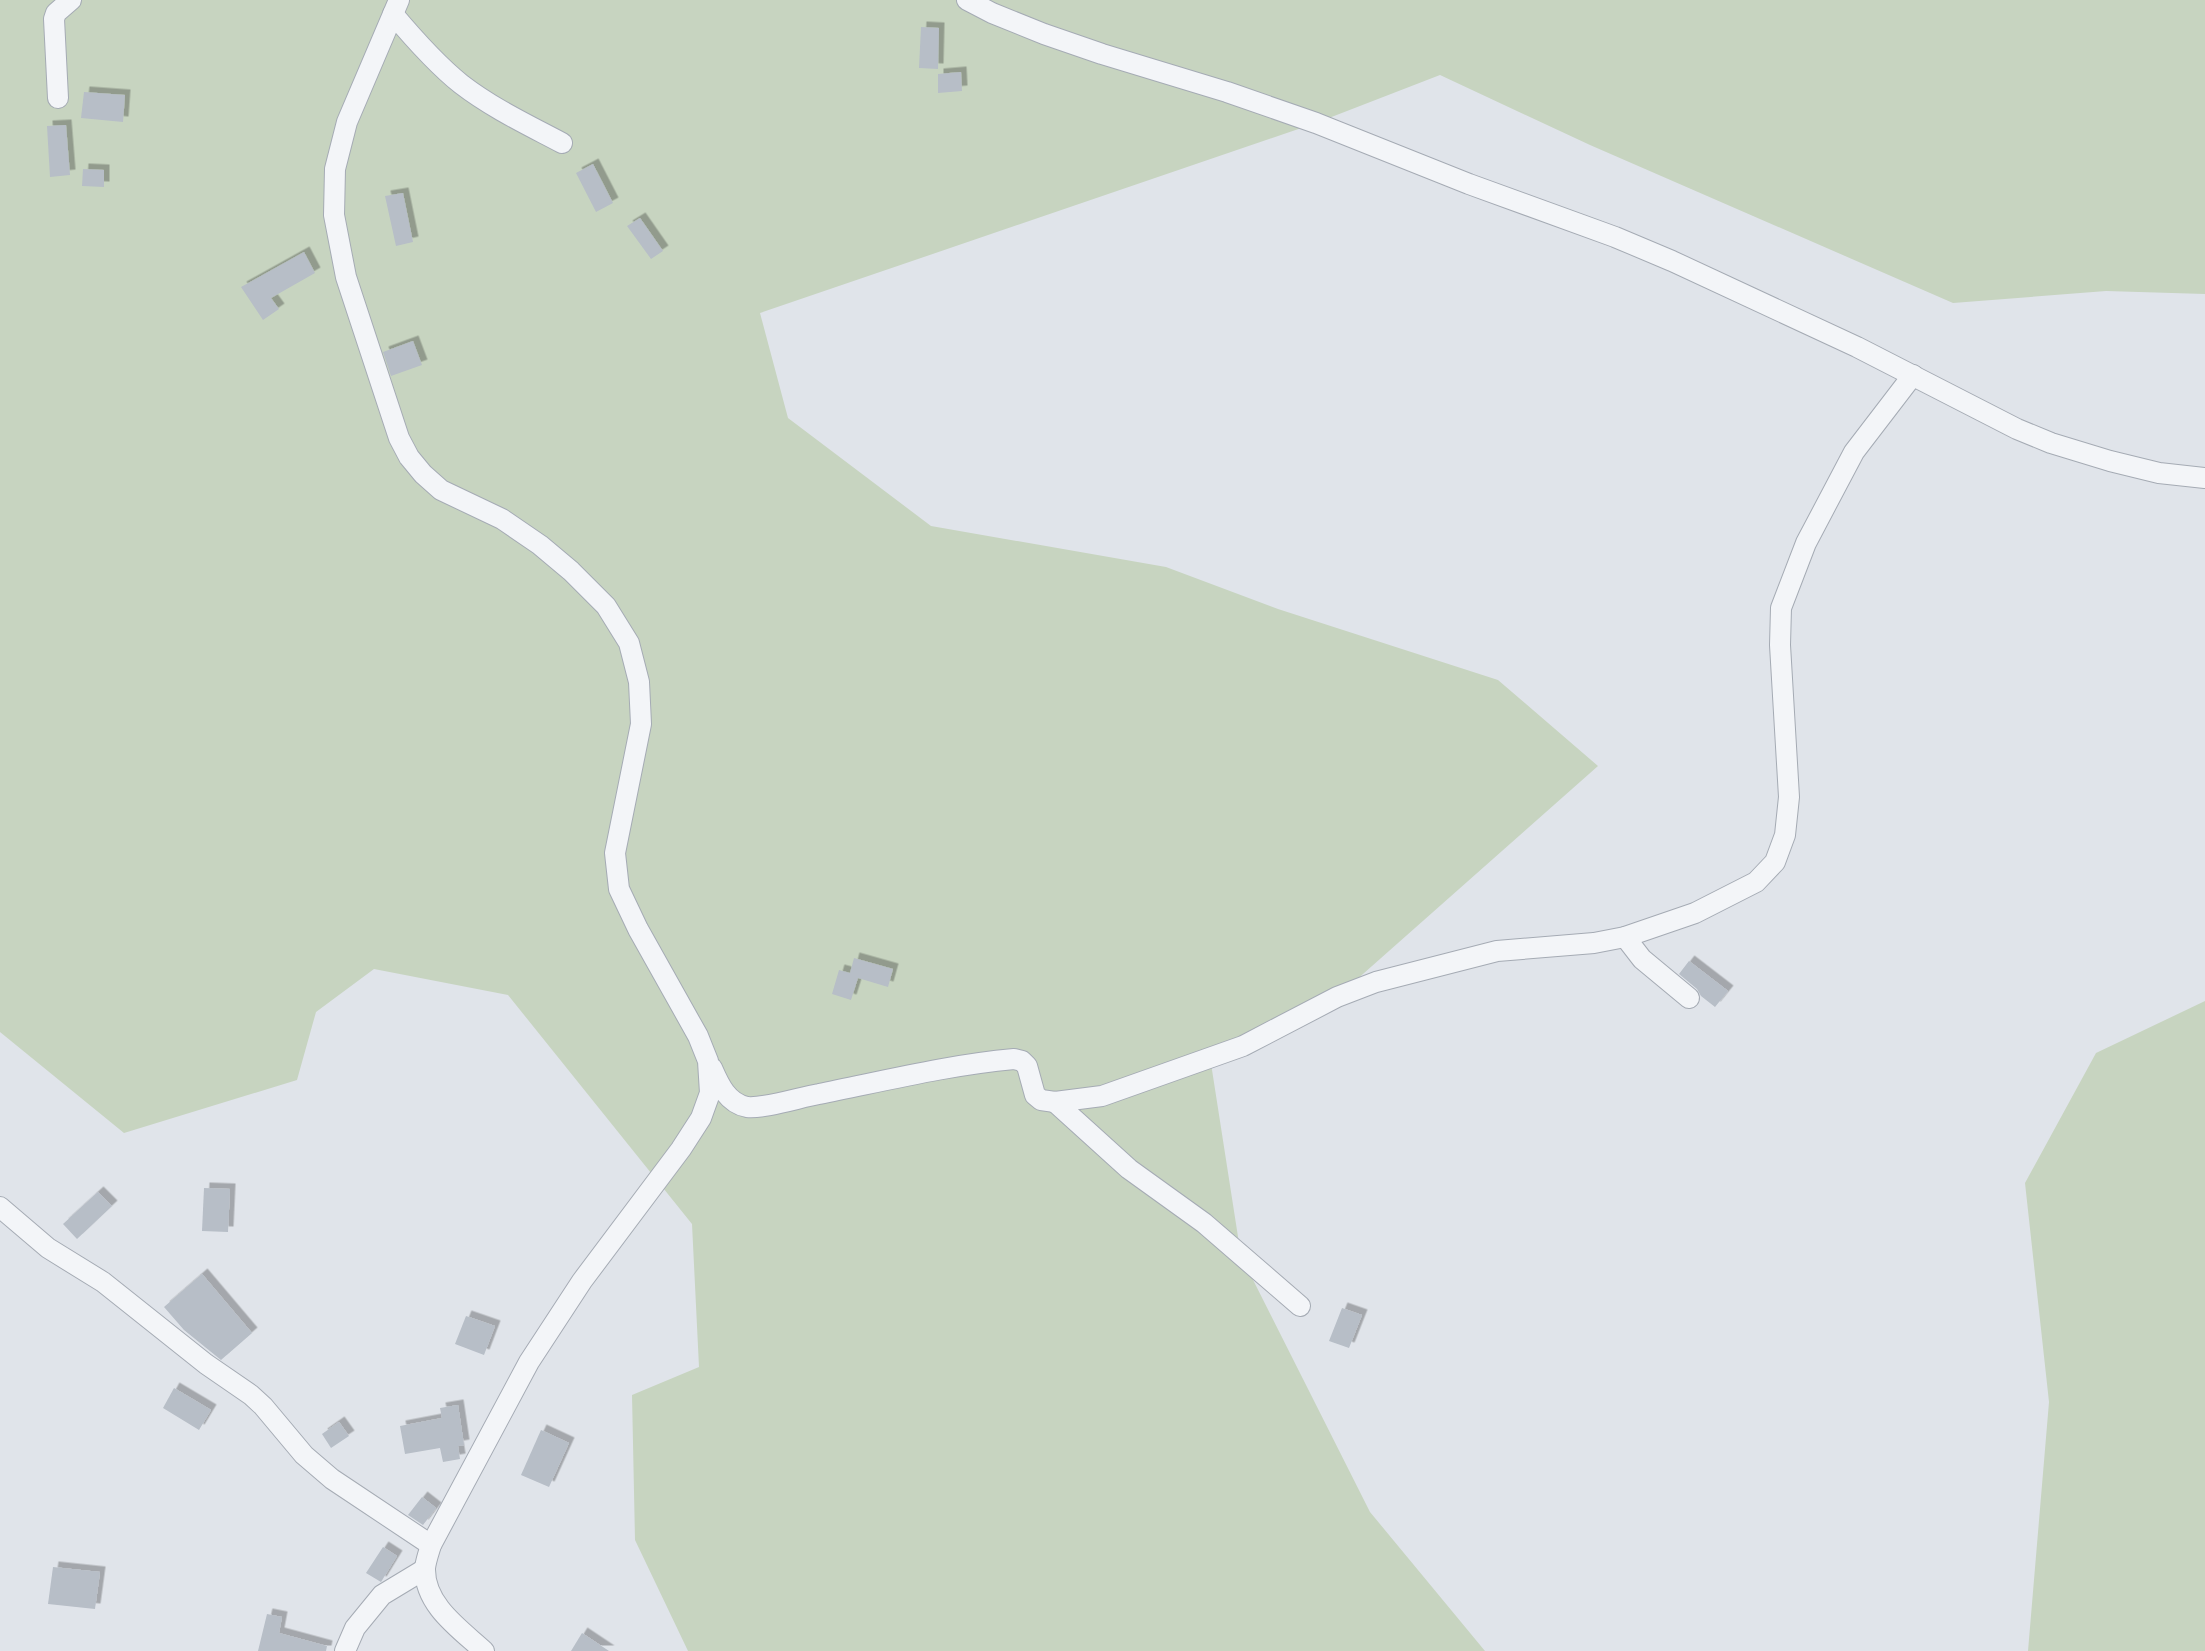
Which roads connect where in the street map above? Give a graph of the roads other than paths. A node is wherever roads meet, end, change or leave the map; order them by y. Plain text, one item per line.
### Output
1 (71, 0) edge
2 (967, 0) edge
3 (396, 7) edge
4 (58, 98) dead end
5 (562, 143) dead end
6 (1913, 375) junction
7 (2202, 484) edge
8 (1625, 937) junction
9 (1689, 998) dead end
10 (708, 1060) junction
11 (1055, 1102) junction
12 (0, 1207) edge
13 (1300, 1306) dead end
14 (431, 1545) junction
15 (425, 1569) junction
16 (345, 1651) edge
17 (484, 1651) edge

1 - 4 street
2 - 6 street
3 - 5 street
3 - 10 street
6 - 7 street
6 - 8 street
8 - 9 street
8 - 11 street
10 - 11 street
10 - 14 street
11 - 13 street
12 - 14 street
14 - 15 street
15 - 16 street
15 - 17 street

